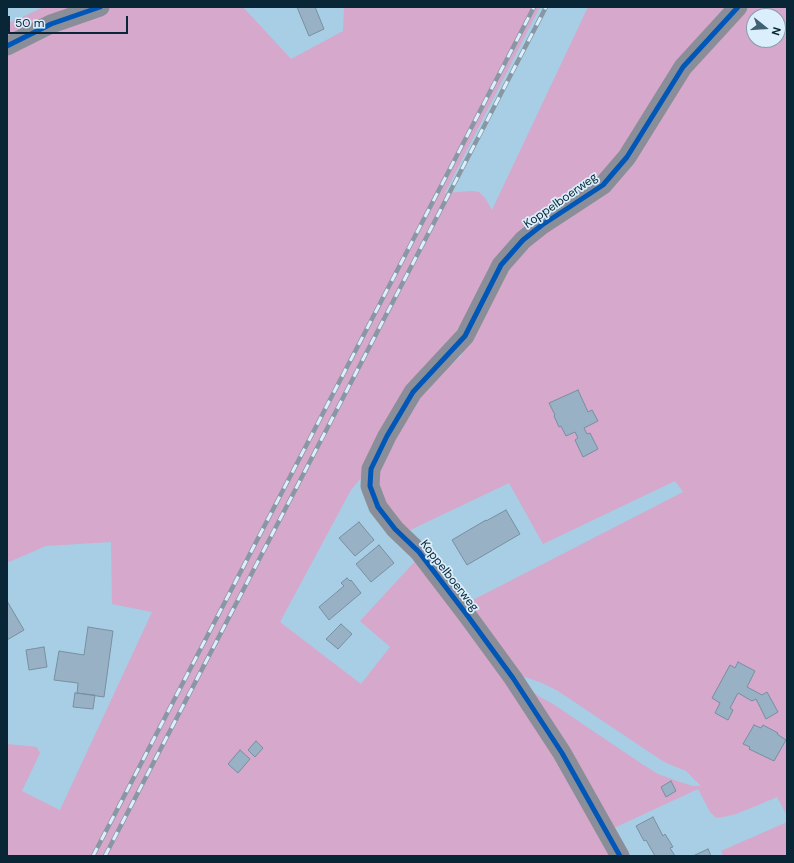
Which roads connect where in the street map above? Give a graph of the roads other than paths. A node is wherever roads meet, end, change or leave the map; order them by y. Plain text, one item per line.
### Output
1 (100, 7) edge
2 (738, 7) edge
3 (7, 46) edge
4 (620, 856) edge

1 - 3 street
2 - 4 street, Koppelboerweg

